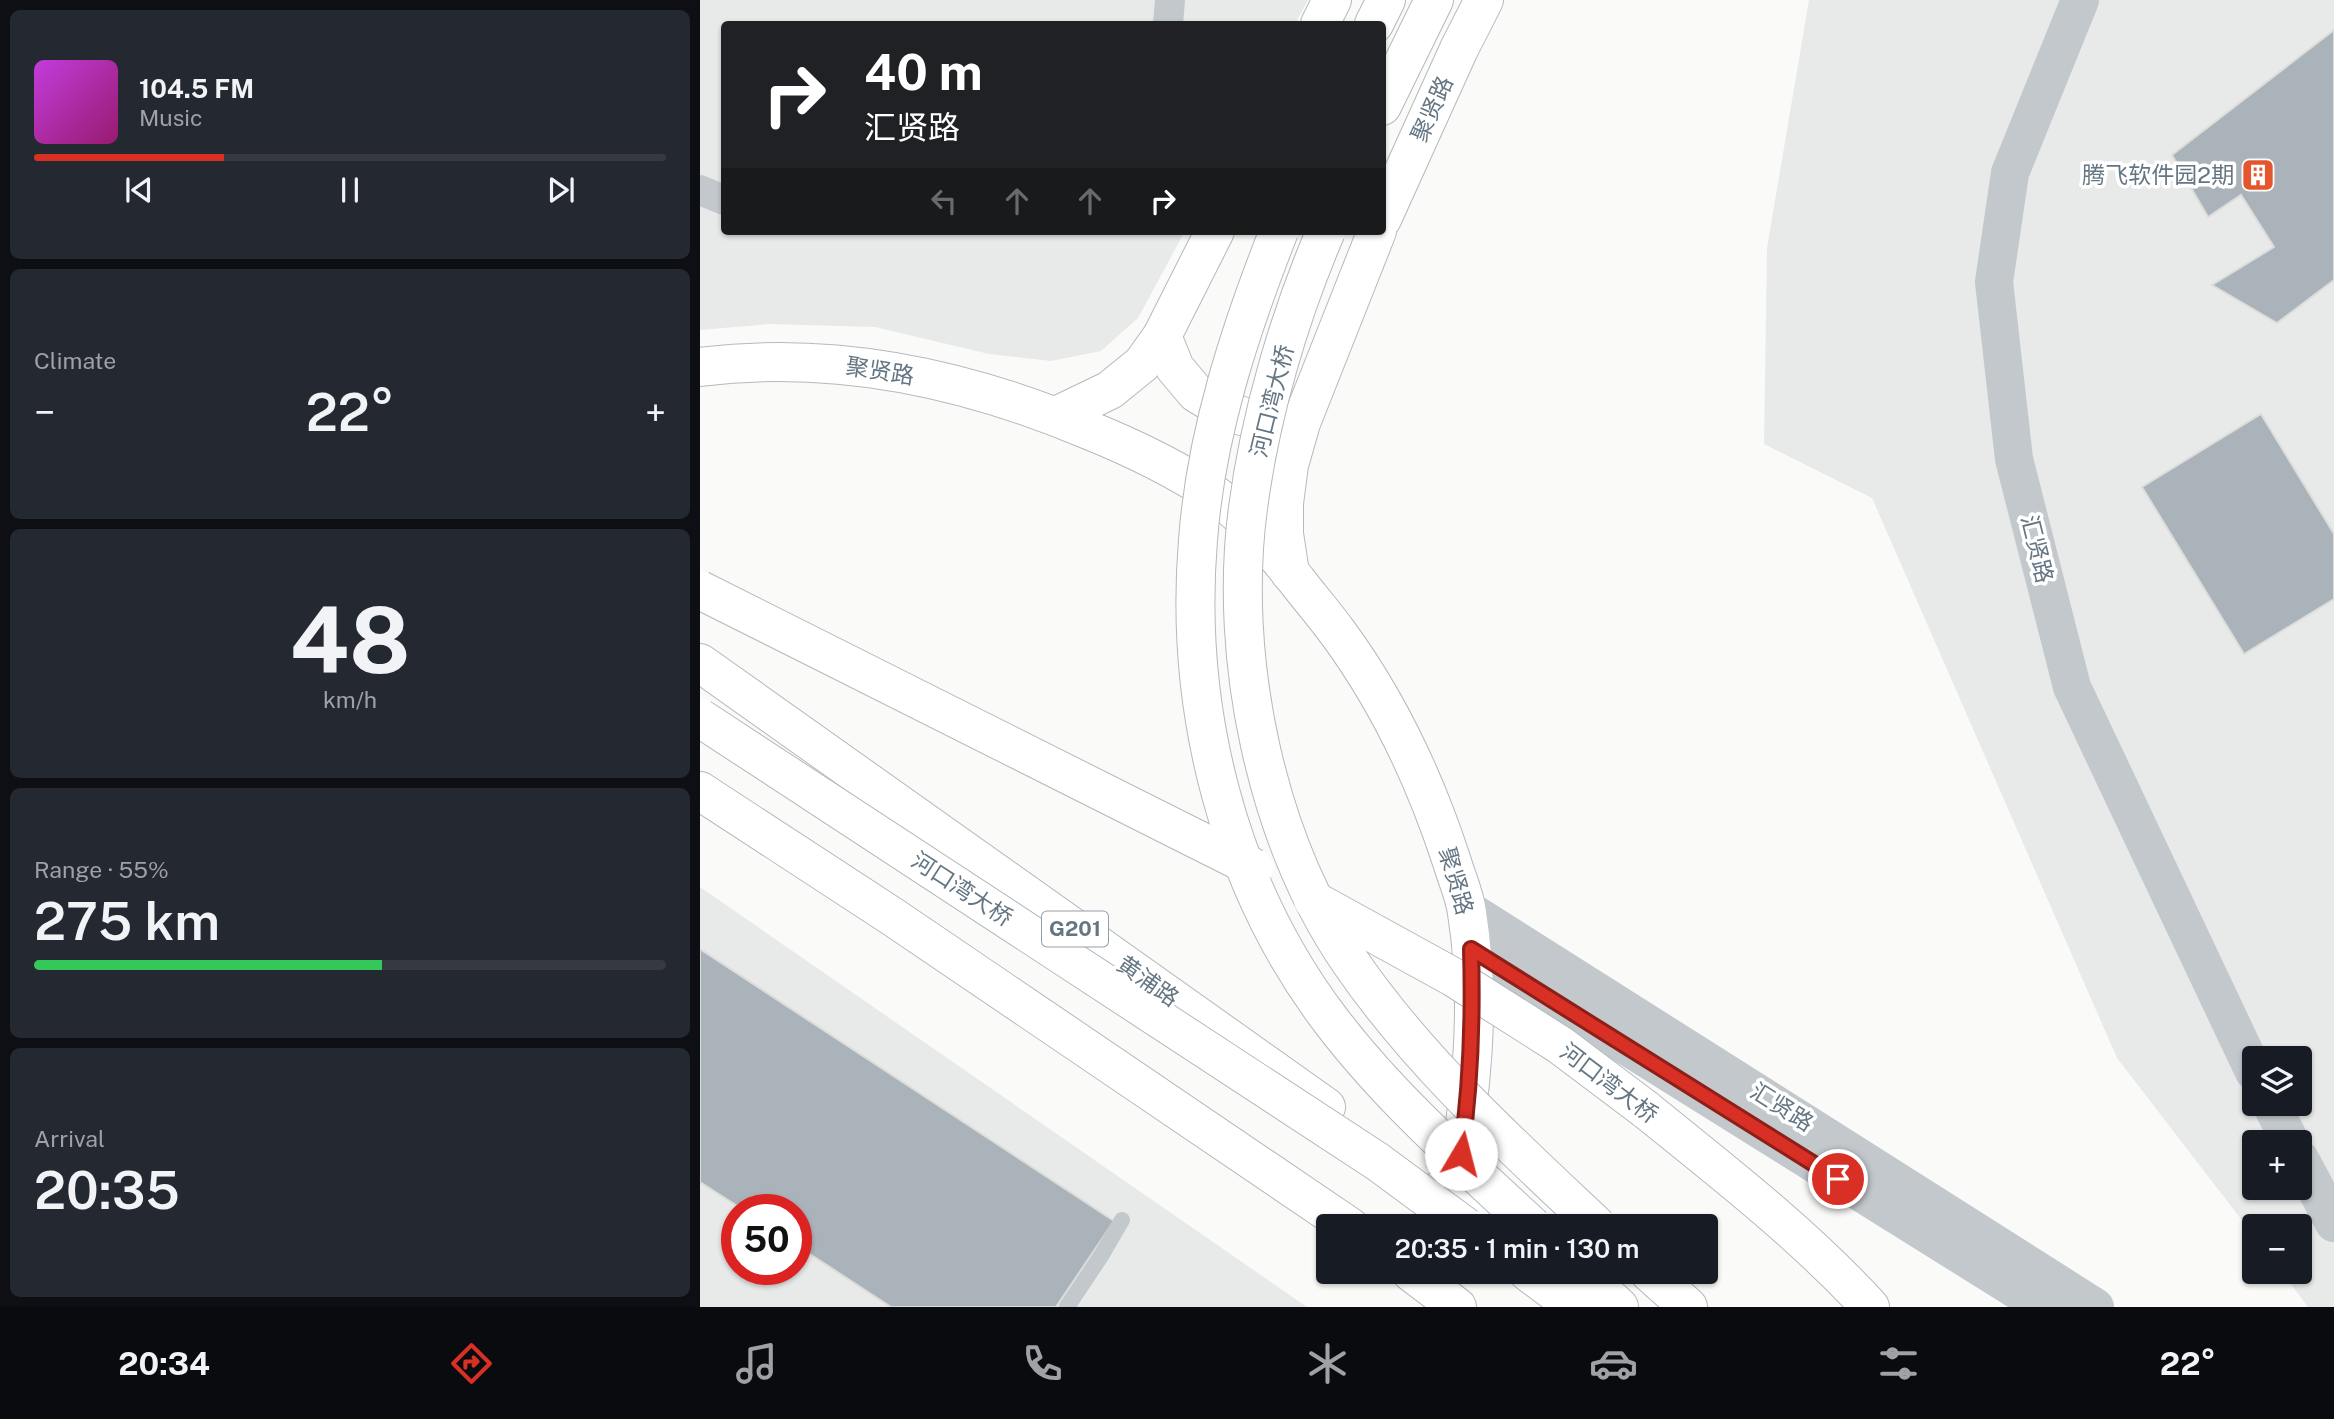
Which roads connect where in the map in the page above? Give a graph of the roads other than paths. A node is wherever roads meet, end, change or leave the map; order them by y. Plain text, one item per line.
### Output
1 (1170, 0) edge
2 (1332, 0) edge
3 (1484, 0) edge
4 (2080, 0) edge
5 (1427, 13) edge
6 (1168, 21) edge
7 (1322, 21) edge
8 (1386, 98) edge
9 (700, 190) edge
10 (721, 199) edge
11 (1386, 210) edge
12 (1213, 235) edge
13 (1277, 235) edge
14 (1324, 235) edge
15 (1375, 235) edge
16 (1162, 336) junction
17 (700, 367) edge
18 (1055, 416) junction
19 (1301, 423) junction
20 (1290, 573) junction
21 (700, 590) edge
22 (700, 663) edge
23 (700, 718) edge
24 (700, 791) edge
25 (1467, 909) junction
26 (1471, 949) junction
27 (2242, 1047) edge
28 (2312, 1182) edge
29 (1330, 1214) edge
30 (1449, 1214) edge
31 (1449, 1214) edge
32 (1452, 1214) edge
33 (1519, 1214) edge
34 (1584, 1214) edge
35 (1122, 1220) dead end
36 (2334, 1223) edge
37 (1427, 1284) edge
38 (1544, 1284) edge
39 (1574, 1284) edge
40 (1594, 1284) edge
41 (1662, 1284) edge
42 (1067, 1307) edge
43 (1457, 1307) edge
44 (1575, 1307) edge
45 (1604, 1307) edge
46 (1619, 1307) edge
47 (1688, 1307) edge
48 (1870, 1307) edge
49 (2044, 1307) edge
50 (2095, 1307) edge

1 - 6 street
2 - 7 main road
3 - 11 main road, 聚贤路
4 - 27 street, 汇贤路
5 - 8 main road
9 - 10 street
12 - 16 main road
13 - 33 main road, 河口湾大桥, bridge
14 - 34 main road, 河口湾大桥, bridge
15 - 19 main road
16 - 18 main road
16 - 19 main road
17 - 18 main road, 聚贤路
18 - 20 main road, 聚贤路
19 - 20 main road
20 - 25 main road, 聚贤路
21 - 48 main road, 河口湾大桥, bridge
22 - 30 main road, 黄浦路 / G201
23 - 31 main road, 河口湾大桥, bridge
24 - 29 main road
25 - 26 main road, 聚贤路
25 - 50 street, 汇贤路
26 - 32 main road, 聚贤路
26 - 49 street, 汇贤路
28 - 36 street
35 - 42 lane
37 - 43 main road
38 - 44 main road
39 - 45 main road
40 - 46 main road
41 - 47 main road

